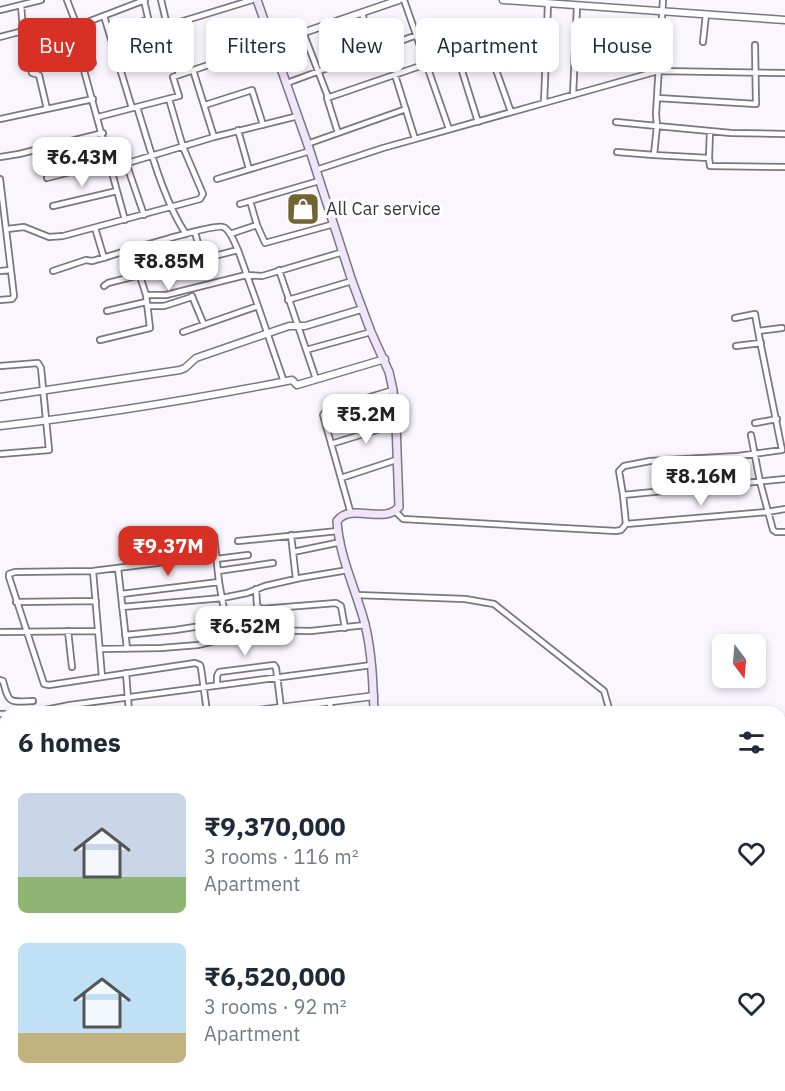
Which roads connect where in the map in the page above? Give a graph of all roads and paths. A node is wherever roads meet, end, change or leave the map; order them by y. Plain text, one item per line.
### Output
1 (41, 0) edge
2 (67, 0) edge
3 (144, 0) edge
4 (161, 0) edge
5 (252, 0) edge
6 (257, 0) edge
7 (399, 0) edge
8 (404, 0) edge
9 (503, 0) edge
10 (663, 0) edge
11 (548, 4) junction
12 (21, 5) junction
13 (577, 6) junction
14 (0, 10) edge
15 (662, 11) junction
16 (362, 13) junction
17 (706, 14) junction
18 (104, 16) junction
19 (22, 18) edge
20 (76, 18) edge
21 (147, 18) edge
22 (165, 18) edge
23 (193, 18) edge
24 (264, 18) edge
25 (346, 18) edge
26 (363, 18) edge
27 (547, 18) edge
28 (662, 18) edge
29 (96, 19) edge
30 (785, 20) edge
31 (108, 29) edge
32 (18, 32) edge
33 (416, 32) edge
34 (0, 37) edge
35 (703, 42) dead end
36 (307, 43) edge
37 (755, 45) dead end
38 (206, 66) edge
39 (416, 68) edge
40 (194, 70) joint
41 (317, 71) junction
42 (673, 71) edge
43 (31, 72) edge
44 (85, 72) edge
45 (122, 72) edge
46 (175, 72) edge
47 (178, 72) edge
48 (188, 72) edge
49 (283, 72) edge
50 (429, 72) edge
51 (462, 72) edge
52 (497, 72) edge
53 (545, 72) edge
54 (654, 72) edge
55 (658, 72) edge
56 (757, 73) junction
57 (785, 73) edge
58 (179, 75) junction
59 (395, 75) junction
60 (173, 77) junction
61 (287, 83) junction
62 (573, 95) junction
63 (328, 97) junction
64 (657, 98) junction
65 (93, 99) junction
66 (168, 99) junction
67 (544, 103) junction
68 (204, 105) junction
69 (135, 107) junction
70 (47, 109) junction
71 (406, 109) junction
72 (511, 112) junction
73 (298, 116) junction
74 (98, 117) junction
75 (0, 119) edge
76 (478, 122) junction
77 (616, 122) dead end
78 (261, 124) junction
79 (657, 126) junction
80 (449, 129) junction
81 (238, 130) junction
82 (711, 131) junction
83 (103, 133) junction
84 (338, 133) junction
85 (785, 134) edge
86 (214, 137) junction
87 (415, 139) junction
88 (183, 147) junction
89 (309, 147) junction
90 (617, 152) dead end
91 (153, 155) junction
92 (654, 155) junction
93 (0, 157) edge
94 (709, 158) junction
95 (109, 162) junction
96 (126, 163) junction
97 (785, 167) edge
98 (111, 168) junction
99 (249, 169) junction
100 (316, 170) junction
101 (47, 178) dead end
102 (0, 179) edge
103 (217, 179) dead end
104 (319, 181) junction
105 (0, 186) edge
106 (117, 191) junction
107 (250, 201) junction
108 (240, 204) dead end
109 (52, 206) dead end
110 (173, 207) junction
111 (144, 215) junction
112 (3, 216) edge
113 (125, 220) junction
114 (179, 223) junction
115 (334, 224) junction
116 (257, 225) junction
117 (95, 228) junction
118 (7, 229) junction
119 (195, 232) junction
120 (186, 234) junction
121 (230, 234) junction
122 (175, 238) junction
123 (8, 243) junction
124 (0, 244) edge
125 (238, 250) junction
126 (132, 251) junction
127 (343, 252) junction
128 (104, 258) junction
129 (201, 259) junction
130 (11, 270) junction
131 (279, 270) junction
132 (0, 271) edge
133 (53, 271) dead end
134 (139, 275) junction
135 (246, 275) junction
136 (352, 281) junction
137 (104, 286) dead end
138 (190, 290) junction
139 (146, 295) junction
140 (192, 297) junction
141 (0, 300) edge
142 (288, 300) junction
143 (146, 304) junction
144 (258, 306) junction
145 (362, 309) junction
146 (107, 311) dead end
147 (735, 318) dead end
148 (204, 325) junction
149 (297, 326) junction
150 (782, 328) dead end
151 (183, 332) dead end
152 (371, 332) junction
153 (758, 332) junction
154 (267, 334) junction
155 (100, 340) dead end
156 (761, 343) junction
157 (735, 346) dead end
158 (306, 350) junction
159 (385, 359) junction
160 (0, 366) edge
161 (316, 379) junction
162 (284, 382) junction
163 (44, 390) junction
164 (393, 390) junction
165 (0, 397) edge
166 (777, 419) junction
167 (47, 420) junction
168 (755, 423) dead end
169 (396, 424) junction
170 (0, 426) edge
171 (751, 435) dead end
172 (331, 444) junction
173 (784, 449) edge
174 (0, 454) edge
175 (754, 454) junction
176 (396, 460) junction
177 (341, 478) junction
178 (785, 479) edge
179 (760, 482) junction
180 (623, 495) junction
181 (785, 509) edge
182 (395, 511) junction
183 (767, 513) junction
184 (351, 514) junction
185 (626, 524) junction
186 (338, 531) junction
187 (785, 532) edge
188 (291, 535) junction
189 (214, 536) dead end
190 (238, 541) dead end
191 (341, 543) junction
192 (216, 552) junction
193 (292, 552) junction
194 (248, 555) dead end
195 (216, 559) junction
196 (273, 564) dead end
197 (118, 568) junction
198 (348, 570) junction
199 (218, 571) junction
200 (93, 572) junction
201 (296, 579) junction
202 (219, 582) junction
203 (256, 589) junction
204 (121, 594) junction
205 (357, 595) junction
206 (222, 598) junction
207 (96, 601) junction
208 (16, 603) junction
209 (122, 607) junction
210 (227, 622) junction
211 (365, 625) junction
212 (345, 628) junction
213 (0, 631) edge
214 (68, 631) junction
215 (98, 631) junction
216 (27, 632) junction
217 (124, 635) junction
218 (229, 637) junction
219 (100, 649) junction
220 (127, 649) junction
221 (372, 665) junction
222 (72, 667) dead end
223 (126, 673) junction
224 (102, 677) junction
225 (277, 678) junction
226 (0, 680) edge
227 (218, 685) junction
228 (204, 687) junction
229 (374, 696) junction
230 (128, 698) junction
231 (33, 701) dead end
232 (330, 702) junction
233 (68, 706) edge
234 (129, 706) edge
235 (206, 706) edge
236 (280, 706) edge
237 (310, 706) edge
238 (330, 706) edge
239 (374, 706) edge
240 (608, 706) edge

1 - 12 street
2 - 20 street
3 - 18 street
3 - 21 street
4 - 22 street
5 - 23 street
6 - 24 main road
7 - 16 street
8 - 33 street
9 - 11 street
10 - 15 street
11 - 13 street
11 - 27 street
12 - 14 street
12 - 19 street
13 - 15 street
13 - 62 street
15 - 17 street
15 - 28 street
16 - 25 street
16 - 26 street
17 - 30 street
17 - 35 street
18 - 29 street
18 - 31 street
32 - 34 street
36 - 41 street
37 - 56 street
38 - 40 street
39 - 59 street
40 - 68 street
41 - 61 street
41 - 63 street
42 - 56 street
43 - 70 street
44 - 65 street
45 - 69 street
46 - 60 street
47 - 58 street
48 - 58 street
49 - 61 main road
50 - 80 street
51 - 76 street
52 - 72 street
53 - 67 street
54 - 62 street
55 - 64 street
56 - 57 street
56 - 64 street
58 - 60 street
59 - 63 street
59 - 71 street
60 - 66 street
61 - 73 main road
62 - 67 street
63 - 84 street
64 - 79 street
65 - 70 street
65 - 74 street
66 - 69 street
66 - 88 street
67 - 72 street
68 - 78 street
68 - 86 street
69 - 74 street
69 - 91 street
70 - 75 street
71 - 84 street
71 - 87 street
72 - 76 street
73 - 78 street
73 - 89 main road
74 - 83 street
76 - 80 street
77 - 79 street
78 - 81 street
79 - 82 street
79 - 92 street
80 - 87 street
81 - 86 street
81 - 99 street
82 - 85 street
82 - 94 street
83 - 93 street
83 - 95 street
84 - 89 street
86 - 88 street
87 - 100 street
88 - 91 street
88 - 110 street
89 - 99 street
89 - 100 main road
90 - 92 street
91 - 96 street
91 - 110 street
92 - 94 street
94 - 97 street
95 - 98 street
95 - 101 street
96 - 98 street
96 - 111 street
98 - 106 street
99 - 103 street
100 - 104 main road
102 - 105 street
104 - 107 street
104 - 115 main road
105 - 112 street
106 - 109 street
106 - 113 street
107 - 108 street
107 - 116 street
110 - 111 street
110 - 114 street
111 - 113 street
112 - 118 street
113 - 117 street
114 - 120 street
114 - 122 street
115 - 116 street
115 - 127 main road
116 - 121 street
117 - 118 street
117 - 128 street
118 - 123 street
119 - 120 street
119 - 121 street
119 - 129 street
120 - 122 street
121 - 125 street
122 - 126 street
123 - 124 street
123 - 130 street
125 - 129 street
125 - 135 street
126 - 128 street
126 - 134 street
127 - 131 street
127 - 136 main road
128 - 133 street
129 - 134 street
130 - 132 street
130 - 141 street
131 - 135 street
131 - 142 street
134 - 137 street
134 - 139 street
135 - 138 street
135 - 144 street
136 - 142 street
136 - 145 main road
138 - 139 street
138 - 140 street
139 - 143 street
140 - 143 street
140 - 148 street
142 - 149 street
143 - 146 street
143 - 155 street
144 - 148 street
144 - 154 street
145 - 149 street
145 - 152 main road
147 - 153 street
148 - 151 street
149 - 154 street
149 - 158 street
150 - 153 street
152 - 158 street
152 - 159 main road
153 - 156 street
154 - 162 street
154 - 163 street
156 - 157 street
156 - 166 street
158 - 161 street
159 - 161 street
159 - 164 main road
160 - 163 street
161 - 162 street
162 - 167 street
163 - 165 street
163 - 167 street
164 - 169 main road
164 - 172 street
166 - 168 street
166 - 173 street
167 - 170 street
167 - 174 street
169 - 172 street
169 - 176 main road
171 - 175 street
172 - 177 street
173 - 175 street
175 - 179 street
175 - 180 street
176 - 177 street
176 - 182 main road
177 - 184 street
178 - 179 street
179 - 180 street
179 - 183 street
180 - 185 street
181 - 183 street
182 - 184 main road
182 - 185 street
183 - 185 street
183 - 187 street
184 - 186 main road
186 - 188 street
186 - 191 main road
188 - 190 street
188 - 193 street
189 - 192 street
191 - 193 street
191 - 198 main road
192 - 195 street
192 - 197 street
193 - 201 street
194 - 195 street
195 - 199 street
196 - 199 street
197 - 200 street
197 - 204 street
198 - 201 street
198 - 205 main road
199 - 202 street
200 - 207 street
200 - 208 street
201 - 203 street
202 - 204 street
202 - 206 street
203 - 206 street
203 - 212 street
204 - 209 street
205 - 211 main road
205 - 240 street
206 - 209 street
206 - 210 street
207 - 208 street
207 - 215 street
208 - 216 street
209 - 217 street
210 - 217 street
210 - 218 street
211 - 212 street
211 - 221 main road
212 - 218 street
213 - 216 street
214 - 215 street
214 - 216 street
214 - 222 street
215 - 219 street
216 - 224 street
217 - 220 street
218 - 220 street
219 - 220 street
219 - 224 street
221 - 225 street
221 - 229 main road
223 - 224 street
223 - 228 street
223 - 230 street
225 - 227 street
225 - 227 street
225 - 236 street
226 - 231 street
227 - 228 street
228 - 230 street
228 - 235 street
229 - 232 street
229 - 239 main road
230 - 233 street
230 - 234 street
232 - 237 street
232 - 238 street

